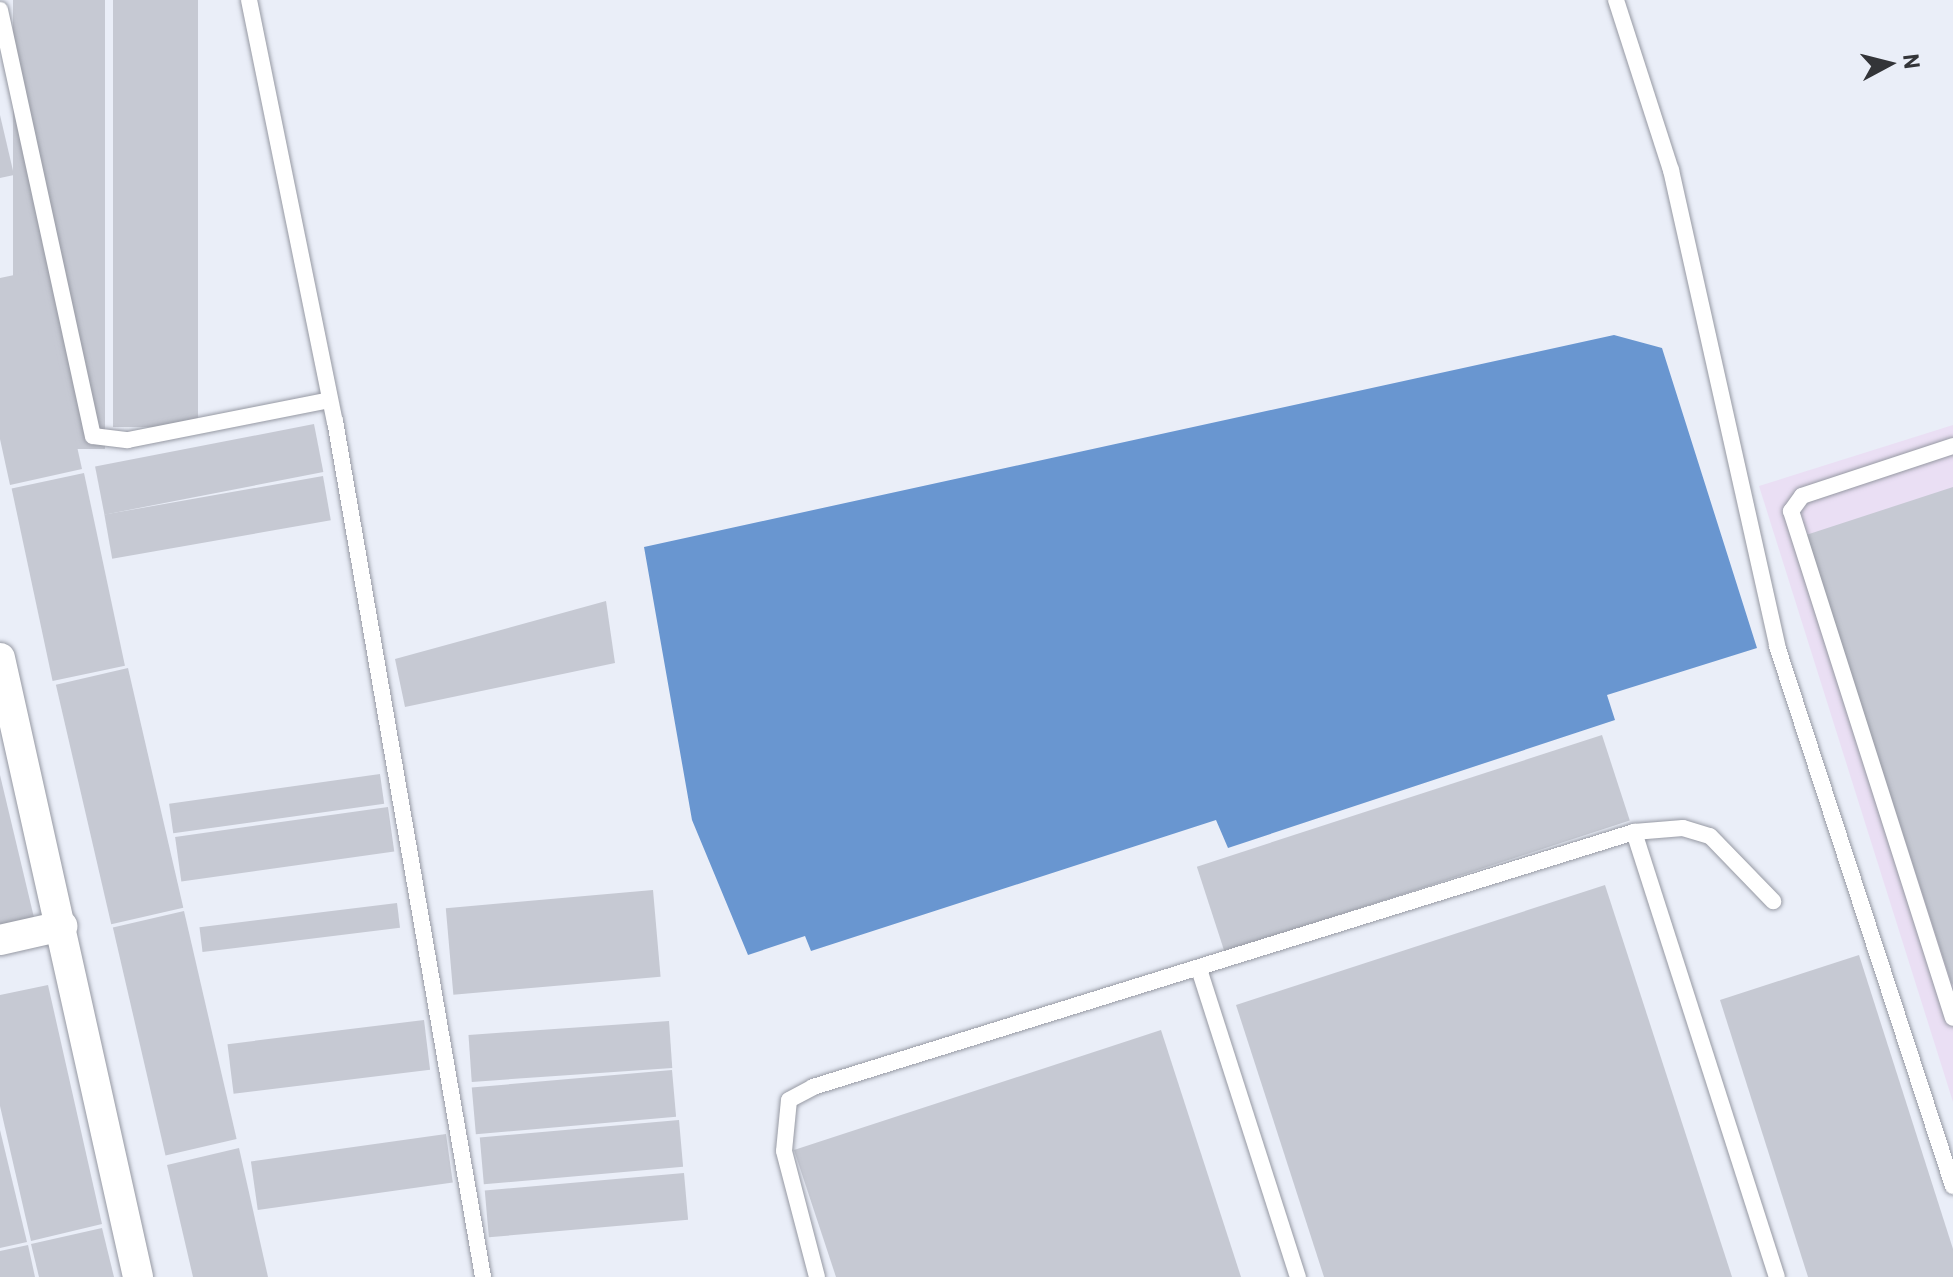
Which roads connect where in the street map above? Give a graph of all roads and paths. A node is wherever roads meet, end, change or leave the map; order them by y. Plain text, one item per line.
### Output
1 (249, 0) edge
2 (1616, 0) edge
3 (0, 10) edge
4 (330, 400) junction
5 (1953, 446) edge
6 (0, 658) edge
7 (1634, 832) junction
8 (1773, 901) dead end
9 (62, 926) junction
10 (0, 940) edge
11 (1199, 969) junction
12 (1953, 1018) edge
13 (1953, 1186) edge
14 (138, 1277) edge
15 (483, 1277) edge
16 (817, 1277) edge
17 (1298, 1277) edge
18 (1777, 1277) edge

1 - 4 lane
2 - 13 lane
3 - 4 lane
4 - 15 lane
5 - 12 lane
6 - 9 street
7 - 8 lane
7 - 11 lane
7 - 18 lane
9 - 10 street
9 - 14 street
11 - 16 lane
11 - 17 lane

